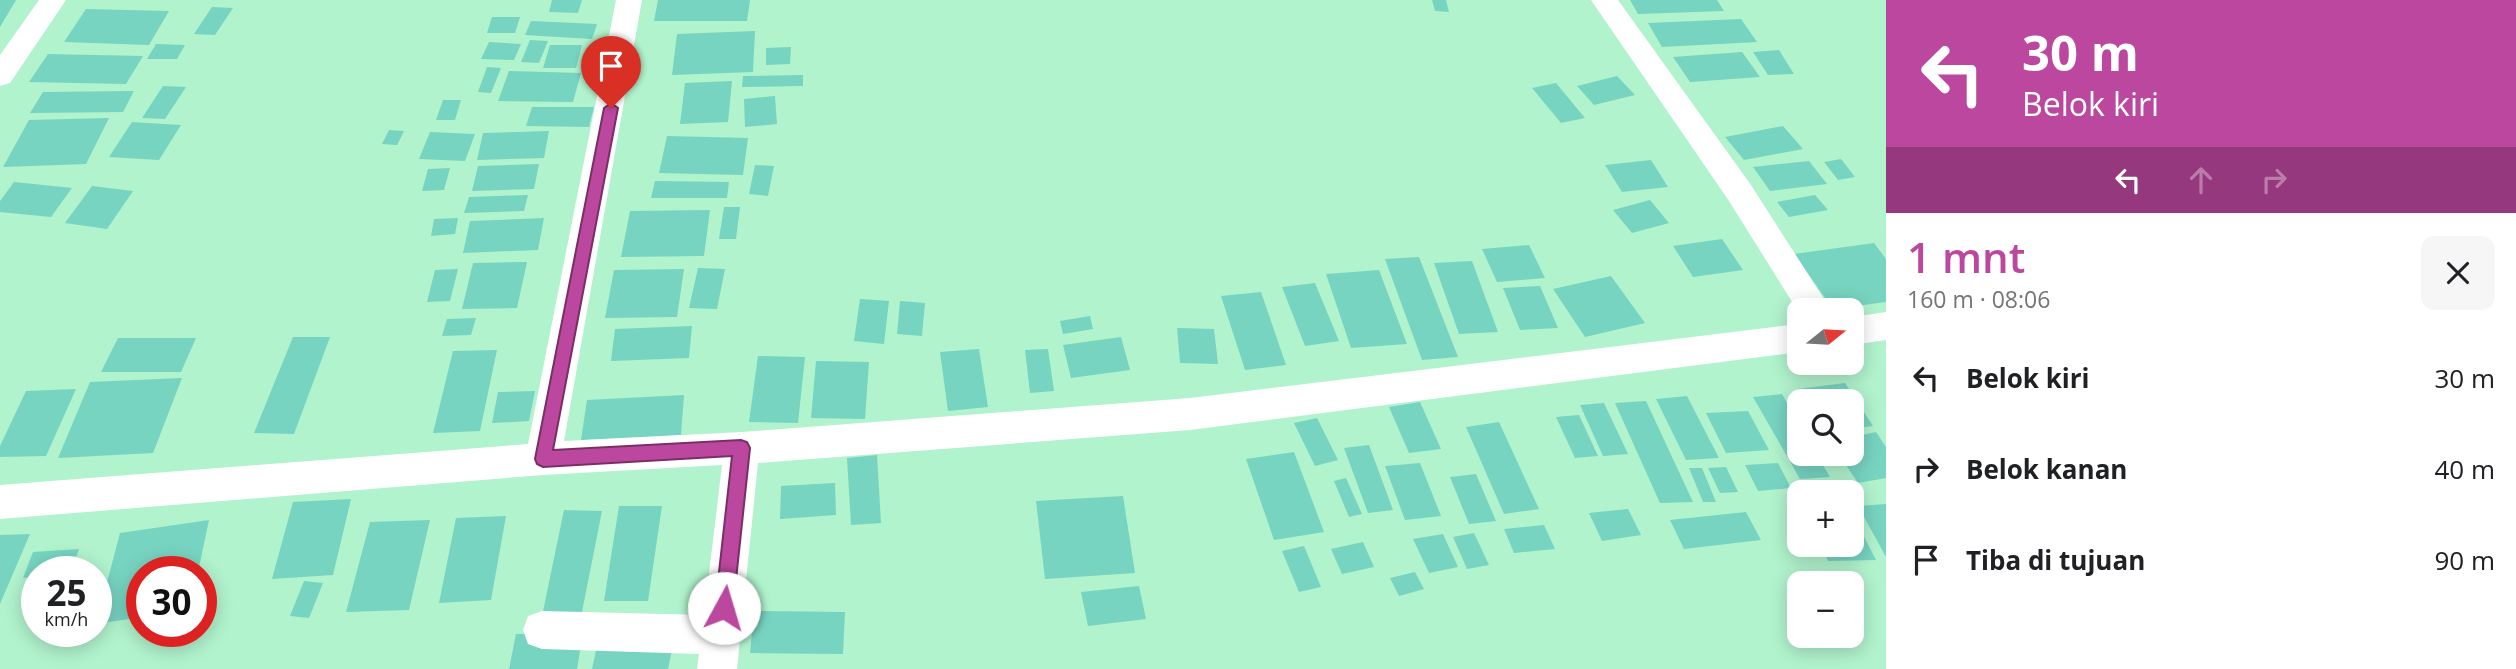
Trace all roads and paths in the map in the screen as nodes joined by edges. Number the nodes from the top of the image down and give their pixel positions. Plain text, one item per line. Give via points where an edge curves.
1 (53, 0) edge
2 (629, 0) edge
3 (1604, 0) edge
4 (0, 76) edge
5 (1807, 298) edge
6 (1886, 326) edge
7 (1864, 329) edge
8 (1787, 339) edge
9 (741, 448) junction
10 (543, 459) junction
11 (0, 502) edge
12 (542, 630) dead end
13 (719, 652) edge

1 - 4 street
2 - 10 street
3 - 5 street via 1740,193
6 - 7 street
8 - 9 street via 1190,414
9 - 10 street
9 - 13 street
10 - 11 street
12 - 13 street

